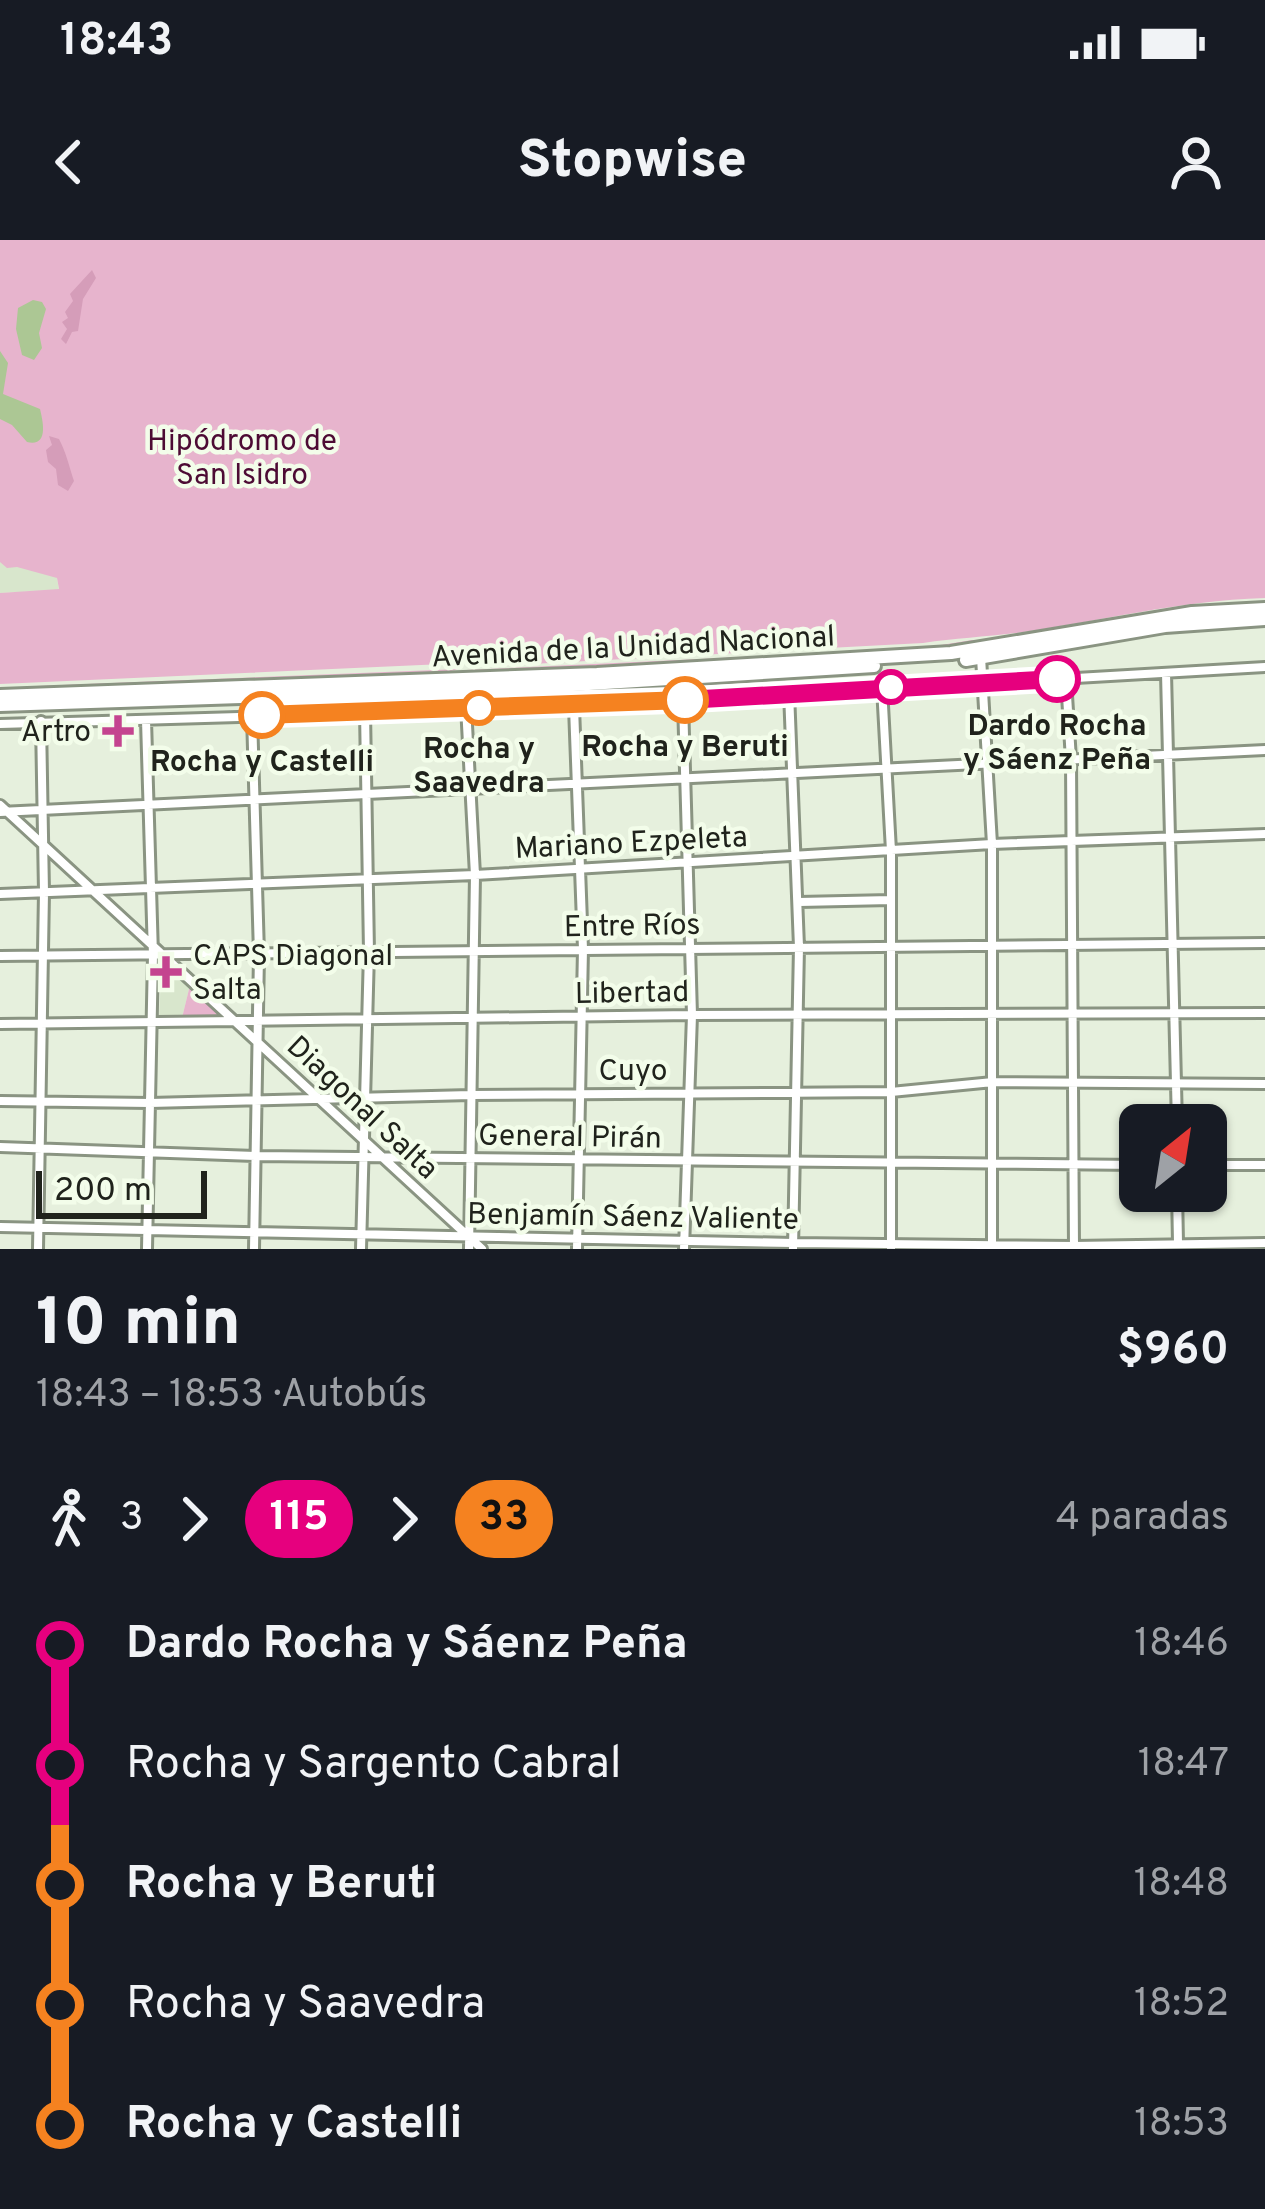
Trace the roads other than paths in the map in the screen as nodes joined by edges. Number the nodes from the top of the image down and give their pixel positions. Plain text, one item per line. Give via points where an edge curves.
1 (1265, 609) edge
2 (1265, 619) edge
3 (981, 654) junction
4 (1265, 668) edge
5 (1166, 673) junction
6 (1066, 679) junction
7 (981, 682) junction
8 (465, 684) junction
9 (882, 687) junction
10 (789, 692) junction
11 (0, 700) edge
12 (683, 700) junction
13 (574, 707) junction
14 (467, 708) junction
15 (365, 711) junction
16 (252, 715) junction
17 (146, 720) junction
18 (41, 721) junction
19 (0, 724) edge
20 (1265, 751) edge
21 (1168, 755) junction
22 (1071, 760) junction
23 (986, 764) junction
24 (886, 769) junction
25 (795, 773) junction
26 (685, 779) junction
27 (577, 784) junction
28 (472, 788) junction
29 (364, 794) junction
30 (256, 799) junction
31 (148, 805) junction
32 (2, 810) edge
33 (41, 810) junction
34 (1265, 834) edge
35 (1171, 838) junction
36 (1071, 843) junction
37 (42, 844) junction
38 (992, 844) junction
39 (891, 851) junction
40 (798, 856) junction
41 (689, 863) junction
42 (582, 868) junction
43 (475, 875) junction
44 (368, 877) junction
45 (259, 883) junction
46 (151, 888) junction
47 (44, 892) junction
48 (94, 892) junction
49 (0, 894) edge
50 (891, 900) junction
51 (799, 902) junction
52 (1173, 943) junction
53 (992, 944) junction
54 (1265, 944) edge
55 (890, 946) junction
56 (1072, 946) junction
57 (691, 947) junction
58 (800, 947) junction
59 (583, 950) junction
60 (474, 951) junction
61 (156, 952) junction
62 (369, 952) junction
63 (259, 954) junction
64 (0, 956) edge
65 (43, 957) junction
66 (992, 1013) junction
67 (1175, 1013) junction
68 (1265, 1013) edge
69 (692, 1015) junction
70 (798, 1015) junction
71 (891, 1015) junction
72 (1072, 1016) junction
73 (472, 1018) junction
74 (581, 1018) junction
75 (235, 1022) junction
76 (366, 1022) junction
77 (43, 1023) junction
78 (151, 1023) junction
79 (258, 1023) junction
80 (0, 1024) edge
81 (257, 1043) junction
82 (993, 1082) junction
83 (1073, 1083) junction
84 (1177, 1083) junction
85 (1265, 1084) edge
86 (890, 1092) junction
87 (797, 1093) junction
88 (472, 1094) junction
89 (579, 1094) junction
90 (689, 1094) junction
91 (364, 1097) junction
92 (318, 1099) junction
93 (0, 1100) edge
94 (41, 1101) junction
95 (256, 1101) junction
96 (150, 1103) junction
97 (1177, 1104) edge
98 (363, 1139) junction
99 (0, 1147) edge
100 (40, 1148) junction
101 (149, 1154) junction
102 (255, 1156) junction
103 (362, 1157) junction
104 (381, 1157) junction
105 (470, 1158) junction
106 (578, 1160) junction
107 (685, 1162) junction
108 (795, 1164) junction
109 (890, 1164) junction
110 (993, 1165) junction
111 (1227, 1165) edge
112 (1265, 1165) edge
113 (1073, 1166) junction
114 (1119, 1166) edge
115 (1177, 1212) edge
116 (0, 1227) edge
117 (39, 1228) junction
118 (147, 1231) junction
119 (254, 1233) junction
120 (361, 1234) junction
121 (470, 1237) junction
122 (1265, 1243) edge
123 (577, 1244) edge
124 (684, 1244) edge
125 (793, 1246) edge
126 (891, 1246) edge
127 (1178, 1246) edge
128 (991, 1247) edge
129 (1074, 1247) edge
130 (38, 1249) edge
131 (147, 1249) edge
132 (254, 1249) edge
133 (361, 1249) edge
134 (469, 1249) edge
135 (482, 1249) edge

1 - 3 main road, Avenida de la Unidad Nacional via 1192,613
2 - 3 main road, Avenida de la Unidad Nacional
3 - 7 street
3 - 8 main road, Avenida de la Unidad Nacional
4 - 5 street
5 - 6 street
5 - 21 street
6 - 7 street
6 - 22 street
7 - 9 street
7 - 23 street
8 - 11 main road, Avenida de la Unidad Nacional
8 - 14 street
9 - 10 street
9 - 24 street
10 - 12 street
10 - 25 street
12 - 13 street
12 - 26 street
13 - 14 street
13 - 27 street
14 - 15 street
14 - 28 street
15 - 16 street
15 - 29 street
16 - 17 street
16 - 30 street
17 - 18 street
17 - 31 street
18 - 19 street
18 - 33 street
20 - 21 street
21 - 22 street
21 - 35 street
22 - 23 street
22 - 36 street
23 - 24 street
23 - 38 street
24 - 25 street
24 - 39 street
25 - 26 street
25 - 40 street
26 - 27 street
26 - 41 street
27 - 28 street
27 - 42 street
28 - 29 street
28 - 43 street
29 - 30 street
29 - 44 street
30 - 31 street
30 - 45 street
31 - 33 street
31 - 46 street
32 - 33 street
32 - 37 street, Diagonal Salta
33 - 37 street
34 - 35 street, Mariano Ezpeleta
35 - 36 street, Mariano Ezpeleta
35 - 52 street
36 - 38 street, Mariano Ezpeleta
36 - 56 street
37 - 47 street
37 - 48 street, Diagonal Salta
38 - 39 street, Mariano Ezpeleta
38 - 53 street
39 - 40 street, Mariano Ezpeleta
39 - 50 street
40 - 41 street, Mariano Ezpeleta
40 - 51 street
41 - 42 street, Mariano Ezpeleta
41 - 57 street
42 - 43 street, Mariano Ezpeleta
42 - 59 street
43 - 44 street, Mariano Ezpeleta
43 - 60 street
44 - 45 street, Mariano Ezpeleta
44 - 62 street
45 - 46 street, Mariano Ezpeleta
45 - 63 street
46 - 48 street, Mariano Ezpeleta
46 - 61 street
47 - 48 street, Mariano Ezpeleta
47 - 49 street, Mariano Ezpeleta
47 - 65 street
48 - 61 street, Diagonal Salta
50 - 51 street
50 - 55 street
51 - 58 street
52 - 54 street, Entre Ríos
52 - 56 street, Entre Ríos
52 - 67 street
53 - 55 street, Entre Ríos
53 - 56 street, Entre Ríos
53 - 66 street
55 - 58 street, Entre Ríos
55 - 71 street
56 - 72 street
57 - 58 street, Entre Ríos
57 - 59 street, Entre Ríos
57 - 69 street
58 - 70 street
59 - 60 street, Entre Ríos
59 - 74 street
60 - 62 street, Entre Ríos
60 - 73 street
61 - 63 street, Entre Ríos
61 - 65 street, Entre Ríos
61 - 75 street, Diagonal Salta
61 - 78 street
62 - 63 street, Entre Ríos
62 - 76 street
63 - 79 street
64 - 65 street, Entre Ríos
65 - 77 street
66 - 71 street, Libertad
66 - 72 street, Libertad
66 - 82 street
67 - 68 street, Libertad
67 - 72 street, Libertad
67 - 84 street
69 - 70 street, Libertad
69 - 74 street, Libertad
69 - 90 street
70 - 71 street, Libertad
70 - 87 street
71 - 86 street
72 - 83 street
73 - 74 street, Libertad
73 - 76 street, Libertad
73 - 88 street
74 - 89 street
75 - 78 street, Libertad
75 - 79 street, Libertad
75 - 81 street, Diagonal Salta
76 - 79 street, Libertad
76 - 91 street
77 - 78 street, Libertad
77 - 80 street, Libertad
77 - 94 street
78 - 96 street
79 - 81 street
81 - 92 street, Diagonal Salta
81 - 95 street
82 - 83 street, Cuyo
82 - 86 street, Cuyo
82 - 110 street
83 - 84 street, Cuyo
83 - 113 street
84 - 85 street, Cuyo
84 - 97 street
86 - 87 street, Cuyo
86 - 109 street
87 - 90 street, Cuyo
87 - 108 street
88 - 89 street, Cuyo
88 - 91 street, Cuyo
88 - 105 street
89 - 90 street, Cuyo
89 - 106 street
90 - 107 street
91 - 92 street, Cuyo
91 - 98 street
92 - 95 street, Cuyo
92 - 98 street, Diagonal Salta
93 - 94 street, Cuyo
94 - 96 street, Cuyo
94 - 100 street
95 - 96 street, Cuyo
95 - 102 street
96 - 101 street
98 - 103 street
98 - 104 street, Diagonal Salta
99 - 100 street, General Pirán
100 - 101 street, General Pirán
100 - 117 street
101 - 102 street, General Pirán
101 - 118 street
102 - 103 street, General Pirán
102 - 119 street
103 - 104 street, General Pirán
103 - 120 street
104 - 105 street, General Pirán
104 - 121 street, Diagonal Salta
105 - 106 street, General Pirán
105 - 121 street
106 - 107 street, General Pirán
106 - 123 street
107 - 108 street, General Pirán
107 - 124 street
108 - 109 street, General Pirán
108 - 125 street
109 - 110 street, General Pirán
109 - 126 street
110 - 113 street, General Pirán
110 - 128 street
111 - 112 street
113 - 114 street, General Pirán
113 - 129 street
115 - 127 street
116 - 117 street, Benjamín Sáenz Valiente
117 - 118 street, Benjamín Sáenz Valiente
117 - 130 street
118 - 119 street, Benjamín Sáenz Valiente
118 - 131 street
119 - 120 street, Benjamín Sáenz Valiente
119 - 132 street
120 - 121 street, Benjamín Sáenz Valiente
120 - 133 street
121 - 123 street, Benjamín Sáenz Valiente
121 - 134 street
121 - 135 street, Diagonal Salta
122 - 127 street, Benjamín Sáenz Valiente
123 - 124 street, Benjamín Sáenz Valiente
124 - 125 street, Benjamín Sáenz Valiente
125 - 126 street, Benjamín Sáenz Valiente
126 - 128 street, Benjamín Sáenz Valiente
127 - 129 street, Benjamín Sáenz Valiente
128 - 129 street, Benjamín Sáenz Valiente

